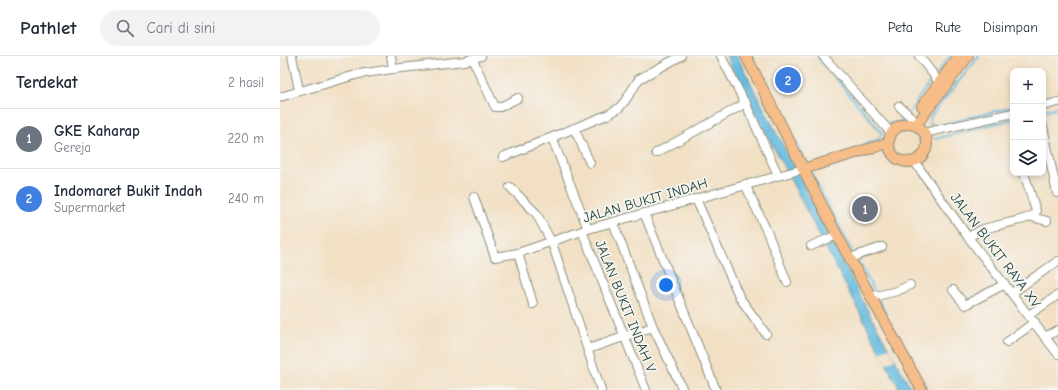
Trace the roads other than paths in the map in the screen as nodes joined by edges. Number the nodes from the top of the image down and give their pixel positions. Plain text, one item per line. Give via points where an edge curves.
1 (292, 56) edge
2 (391, 56) edge
3 (681, 56) edge
4 (721, 56) edge
5 (746, 56) edge
6 (823, 56) edge
7 (919, 56) edge
8 (961, 56) edge
9 (477, 58) edge
10 (393, 70) junction
11 (940, 82) junction
12 (299, 90) junction
13 (280, 97) edge
14 (518, 98) dead end
15 (1058, 102) edge
16 (746, 103) junction
17 (1046, 105) edge
18 (899, 106) dead end
19 (1010, 114) edge
20 (912, 123) junction
21 (574, 128) junction
22 (924, 133) junction
23 (552, 138) junction
24 (890, 138) junction
25 (1046, 140) edge
26 (656, 153) dead end
27 (503, 157) dead end
28 (914, 161) junction
29 (590, 162) dead end
30 (800, 170) junction
31 (782, 174) junction
32 (1025, 176) edge
33 (744, 184) junction
34 (510, 187) dead end
35 (1057, 193) dead end
36 (474, 197) dead end
37 (696, 199) junction
38 (644, 213) junction
39 (1032, 217) junction
40 (1047, 221) dead end
41 (613, 222) junction
42 (585, 230) junction
43 (834, 237) junction
44 (968, 237) junction
45 (552, 243) junction
46 (811, 246) dead end
47 (882, 247) dead end
48 (518, 253) junction
49 (850, 258) junction
50 (1058, 262) edge
51 (788, 282) dead end
52 (1005, 284) junction
53 (910, 285) dead end
54 (953, 290) dead end
55 (1012, 293) junction
56 (1058, 295) edge
57 (872, 297) junction
58 (534, 304) dead end
59 (1029, 315) junction
60 (1035, 322) junction
61 (654, 327) junction
62 (1058, 330) edge
63 (766, 334) dead end
64 (624, 337) junction
65 (1045, 337) junction
66 (1007, 342) dead end
67 (588, 349) junction
68 (1057, 350) edge
69 (601, 390) edge
70 (646, 390) edge
71 (683, 390) edge
72 (716, 390) edge
73 (922, 390) edge

1 - 12 street
2 - 10 street
3 - 21 street via 639,79 619,108
4 - 16 street
5 - 30 main road
6 - 24 street
7 - 11 street
8 - 11 main road
8 - 20 main road
9 - 10 street
9 - 14 street via 495,107
10 - 12 street via 359,74
11 - 20 main road
12 - 13 street
15 - 17 street
16 - 26 street
16 - 31 street
18 - 20 street
19 - 22 street
20 - 22 main road
20 - 24 main road via 896,127
21 - 23 street
21 - 29 street
22 - 28 main road via 927,139 926,149 923,155
23 - 27 street
23 - 42 street, JALAN BUKIT INDAH V
24 - 28 main road via 890,151 895,157 906,162
24 - 30 main road
25 - 35 street
28 - 44 street, JALAN BUKIT RAYA XV
30 - 31 street, JALAN BUKIT INDAH
30 - 43 main road
31 - 33 street, JALAN BUKIT INDAH
32 - 39 street via 1036,211
33 - 37 street, JALAN BUKIT INDAH
33 - 51 street
34 - 45 street via 536,213
36 - 48 street, JALAN BUKIT INDAH via 495,257
37 - 38 street, JALAN BUKIT INDAH
37 - 63 street via 740,298
38 - 41 street, JALAN BUKIT INDAH
38 - 72 street
39 - 40 street
39 - 44 street via 993,226
41 - 42 street, JALAN BUKIT INDAH
41 - 61 street
42 - 45 street, JALAN BUKIT INDAH
42 - 64 street, JALAN BUKIT INDAH V
43 - 46 street
43 - 49 main road
44 - 52 street, JALAN BUKIT RAYA XV
45 - 48 street, JALAN BUKIT INDAH
45 - 67 street
47 - 49 street
48 - 58 street
49 - 57 main road
50 - 55 street
52 - 54 street via 965,305
52 - 55 street, JALAN BUKIT RAYA XV
53 - 57 street
55 - 59 street, JALAN BUKIT RAYA XV
56 - 59 street
57 - 73 main road
59 - 60 street, JALAN BUKIT RAYA XV
60 - 65 street, JALAN BUKIT RAYA XV
60 - 66 street
61 - 64 street
61 - 71 street
62 - 65 street
64 - 67 street
64 - 70 street, JALAN BUKIT INDAH V
65 - 68 street, JALAN BUKIT RAYA XV
67 - 69 street

